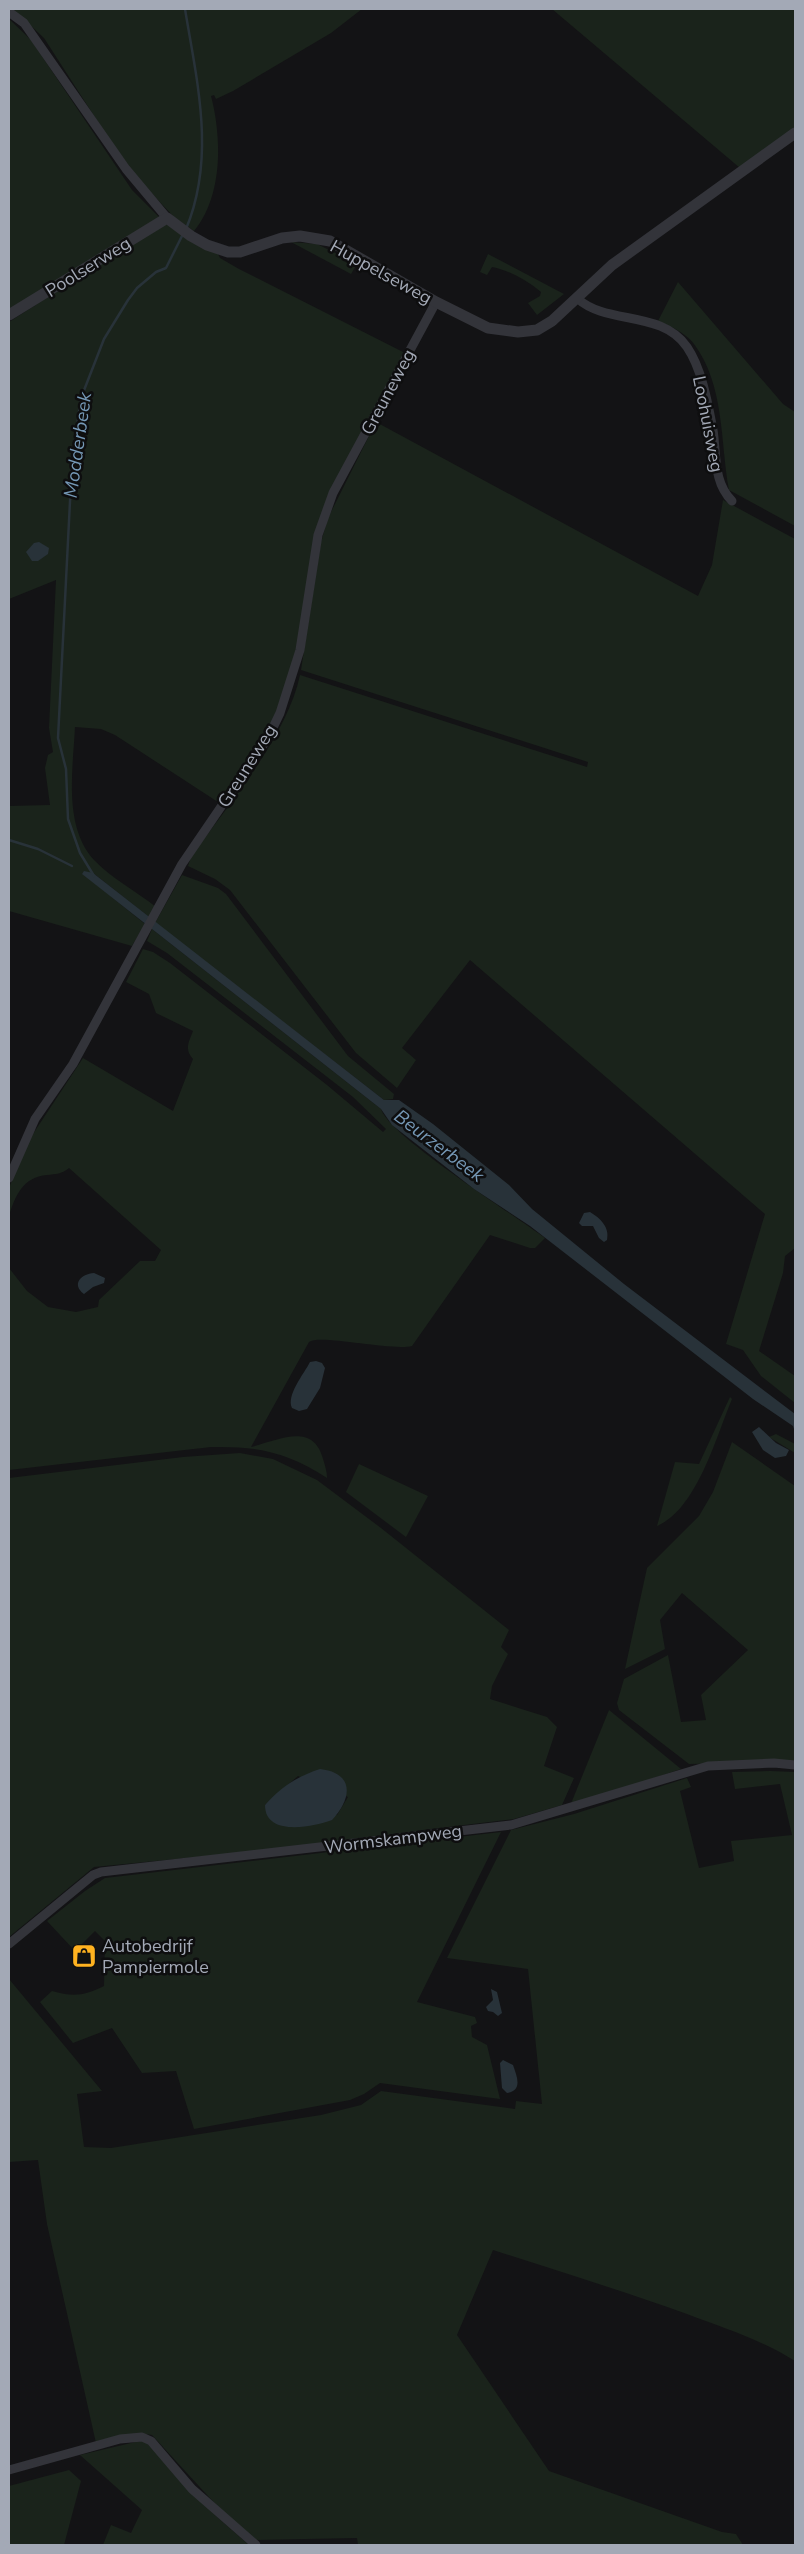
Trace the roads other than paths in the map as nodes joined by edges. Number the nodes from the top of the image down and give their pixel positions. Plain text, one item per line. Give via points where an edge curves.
1 (9, 12) edge
2 (795, 134) edge
3 (167, 218) junction
4 (578, 299) junction
5 (436, 302) junction
6 (9, 316) edge
7 (732, 501) dead end
8 (9, 1178) edge
9 (795, 1765) edge
10 (9, 1944) edge
11 (9, 2470) edge
12 (256, 2545) edge

1 - 3 street, Huppelseweg via 24,22 126,169
2 - 4 street, Huppelseweg via 612,266
3 - 5 street, Huppelseweg via 207,245 228,252 240,252 282,238 300,236 330,242
3 - 6 street, Poolserweg
4 - 5 street, Huppelseweg via 537,330 518,332 488,328
4 - 7 street, Loohuisweg via 587,307 654,323 686,346 694,360 705,396 713,430 718,480 722,492
5 - 8 street, Greuneweg via 333,493 324,516 310,576 300,650 280,713 268,738 182,864 74,1064 35,1120
9 - 10 street, Wormskampweg via 708,1766 511,1825 101,1872 92,1875
11 - 12 street via 120,2439 142,2437 151,2441 192,2489

